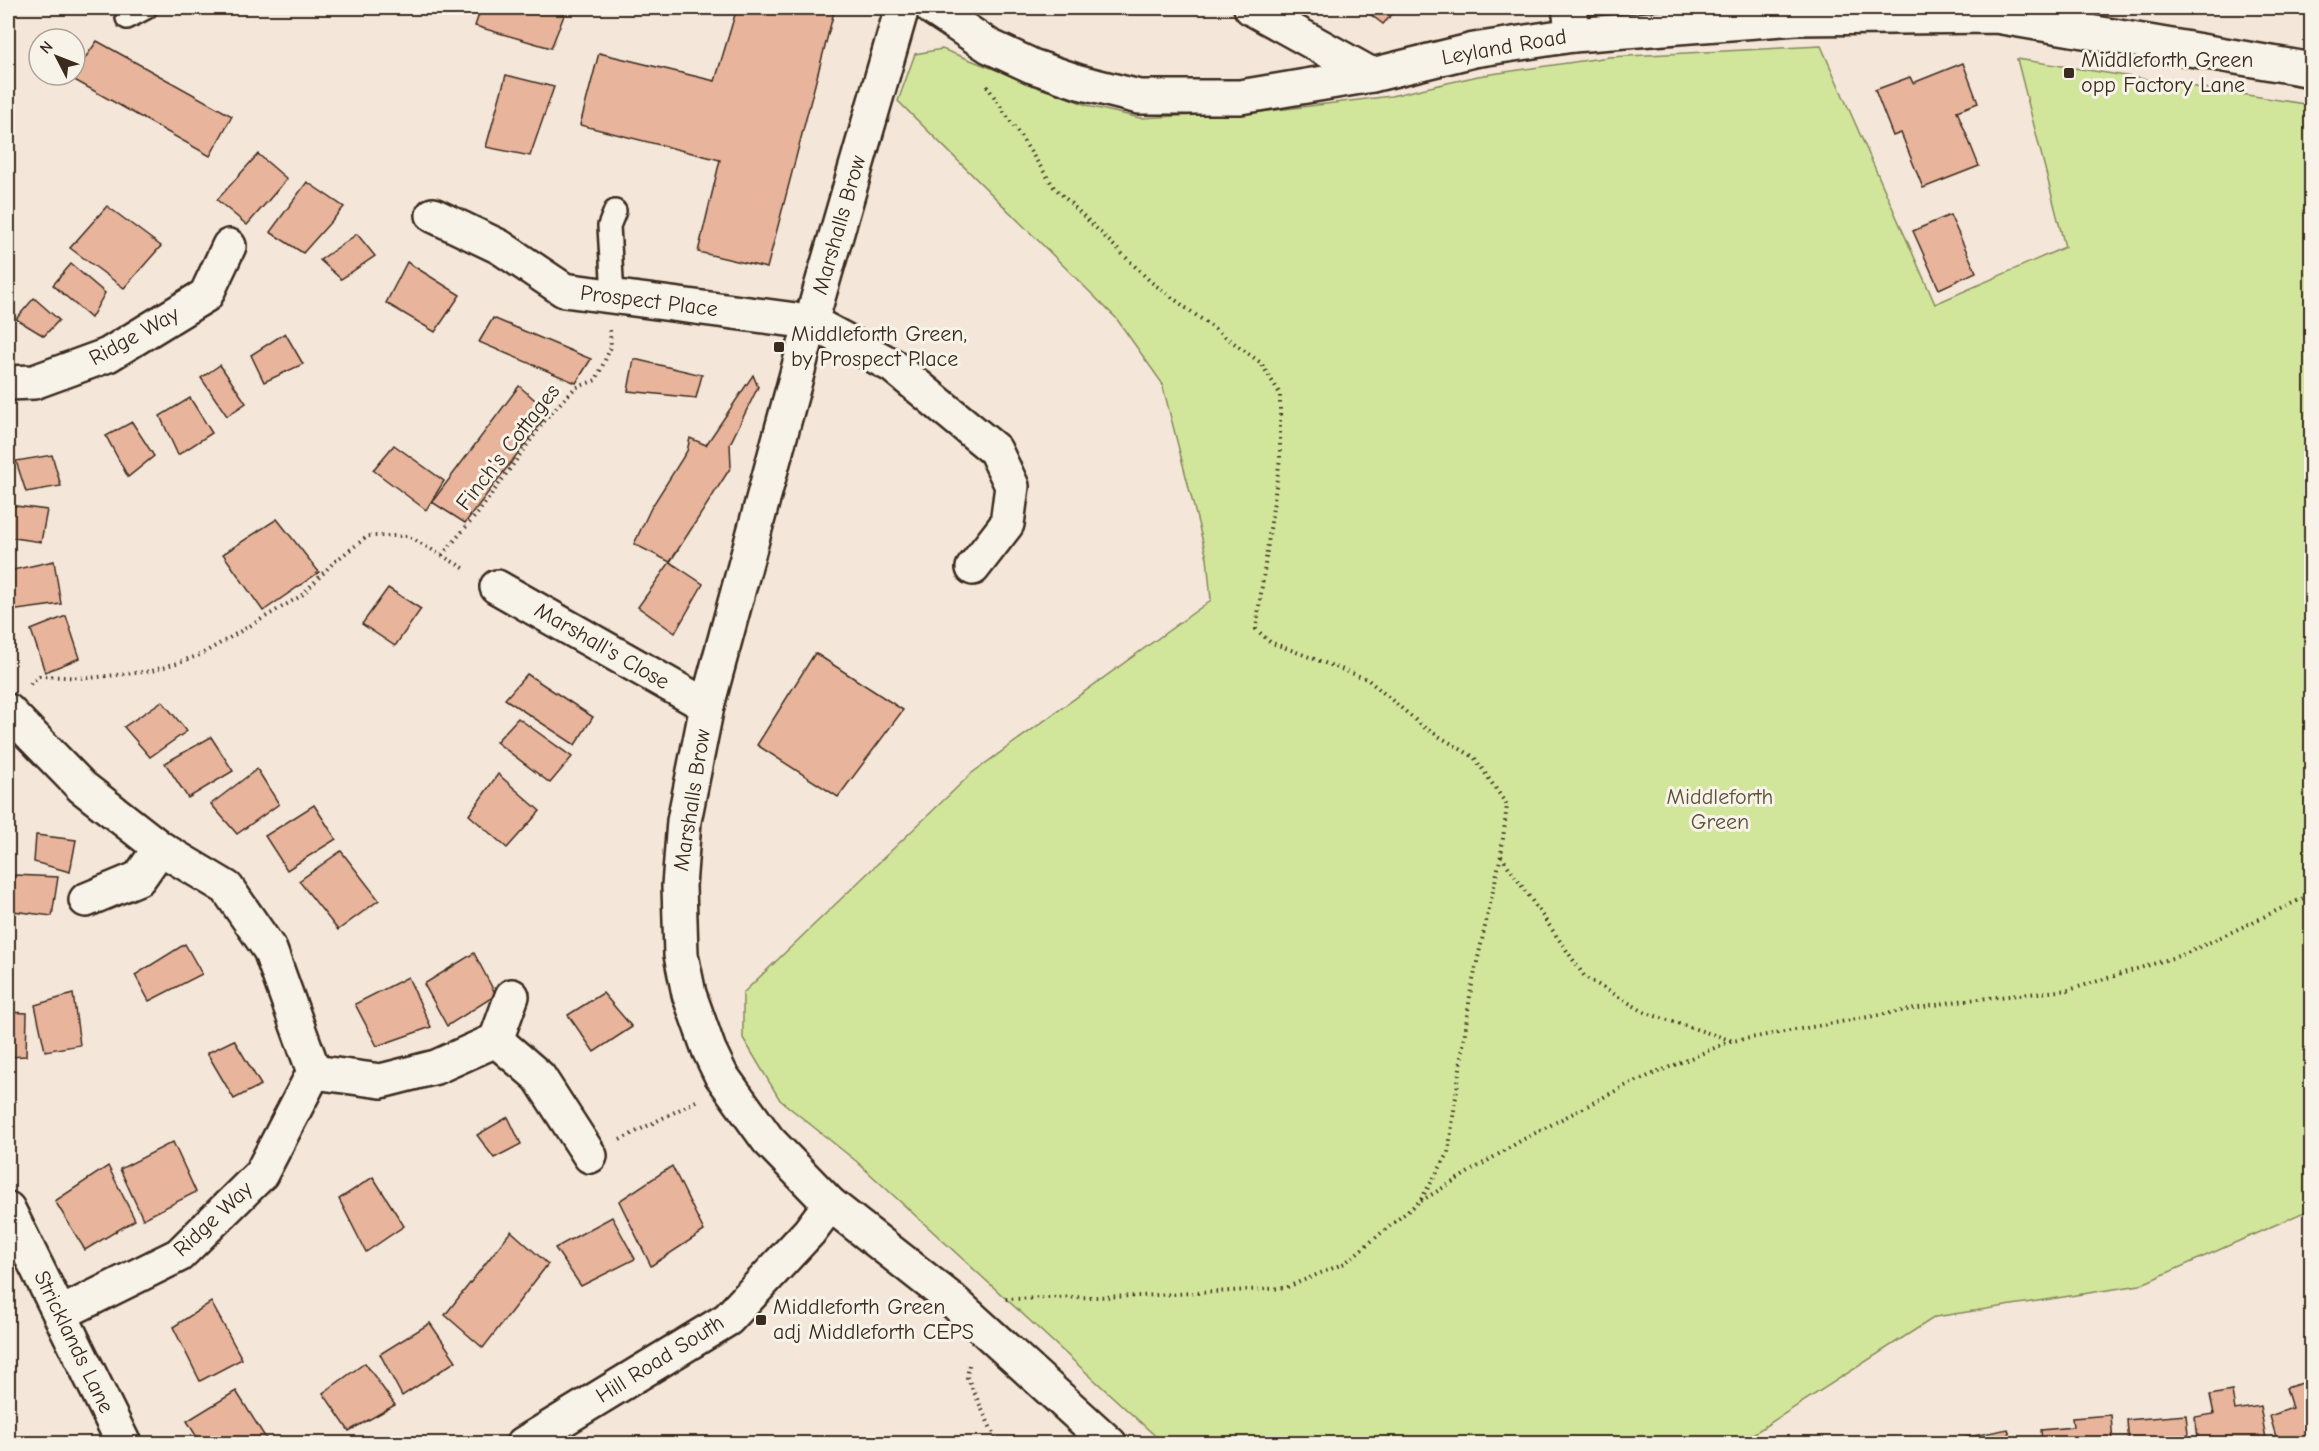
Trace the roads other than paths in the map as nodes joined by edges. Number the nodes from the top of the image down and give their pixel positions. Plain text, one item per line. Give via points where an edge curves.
1 (146, 8) edge
2 (902, 8) edge
3 (932, 8) edge
4 (1251, 8) edge
5 (1997, 12) edge
6 (127, 18) dead end
7 (1571, 21) edge
8 (2312, 70) edge
9 (1372, 75) junction
10 (615, 211) dead end
11 (433, 215) dead end
12 (229, 246) dead end
13 (613, 296) junction
14 (811, 322) junction
15 (8, 383) edge
16 (973, 568) dead end
17 (497, 587) road end
18 (15, 701) edge
19 (707, 706) junction
20 (160, 848) junction
21 (86, 900) dead end
22 (512, 996) dead end
23 (496, 1040) junction
24 (314, 1072) junction
25 (590, 1156) road end
26 (830, 1204) junction
27 (12, 1227) edge
28 (60, 1314) junction
29 (124, 1443) edge
30 (523, 1443) edge
31 (1110, 1443) edge

1 - 6 lane
2 - 14 street, Marshalls Brow
3 - 9 street, Leyland Road via 989,46 1032,66 1139,97 1240,98
4 - 9 street
5 - 7 street, Leyland Road
5 - 8 street, Leyland Road
7 - 9 street, Leyland Road
10 - 13 lane via 609,226
11 - 13 street, Prospect Place via 500,247 564,290
12 - 15 street, Ridge Way via 206,295 108,355 34,382
13 - 14 street, Prospect Place
14 - 16 street via 893,366 995,450 1012,486 1006,524
14 - 19 street, Marshalls Brow
17 - 19 street, Marshall's Close
18 - 20 street via 82,787
19 - 26 street, Marshalls Brow via 684,820 679,886 681,956 689,994 713,1059 728,1084 768,1140
20 - 21 street via 139,878
20 - 24 street via 227,888 233,896 270,950
22 - 23 street
23 - 24 street via 436,1067 381,1081
23 - 25 street via 539,1077
24 - 28 street, Ridge Way via 261,1174 179,1255
26 - 30 street, Hill Road South via 728,1319
26 - 31 street, Marshalls Brow via 952,1300
27 - 28 street, Stricklands Lane
28 - 29 street, Stricklands Lane

